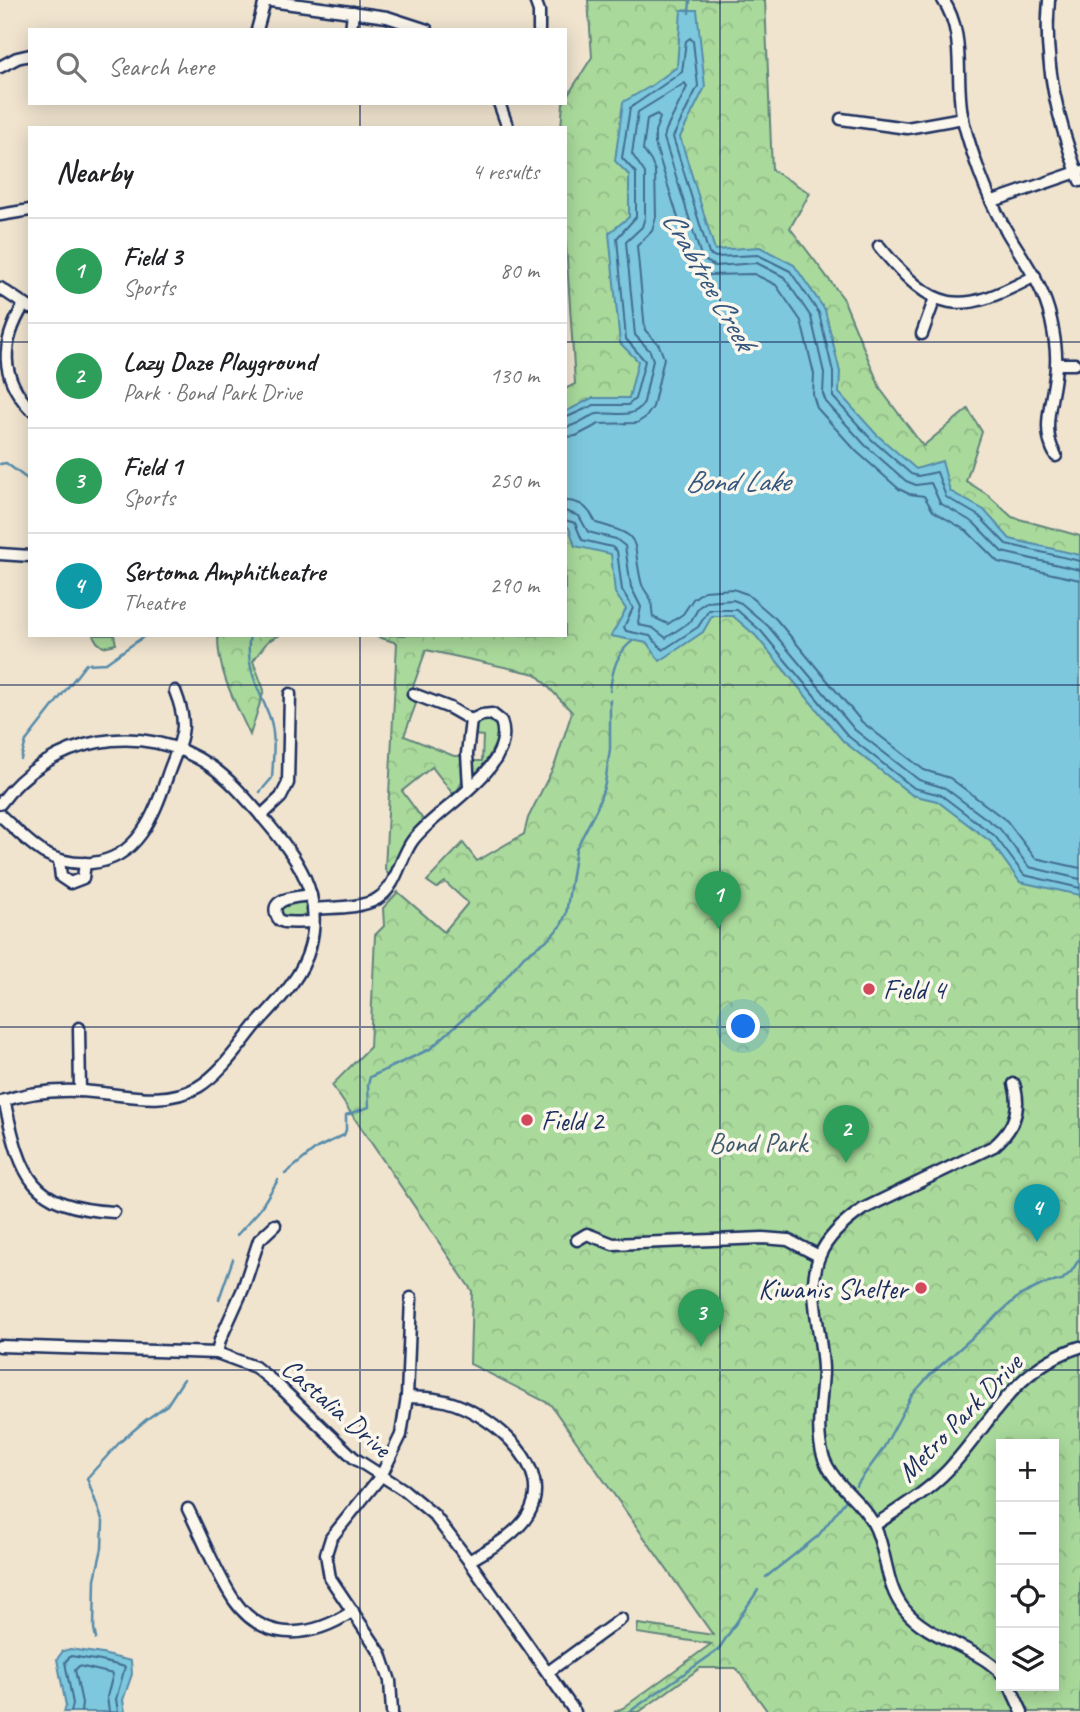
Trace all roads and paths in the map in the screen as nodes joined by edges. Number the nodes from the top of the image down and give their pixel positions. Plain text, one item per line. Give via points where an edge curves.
1 (535, 0) edge
2 (943, 0) edge
3 (1049, 0) edge
4 (264, 1) edge
5 (353, 12) junction
6 (257, 28) edge
7 (351, 28) edge
8 (423, 28) edge
9 (539, 28) edge
10 (28, 55) edge
11 (0, 67) edge
12 (500, 105) edge
13 (963, 118) junction
14 (841, 119) dead end
15 (507, 126) edge
16 (1079, 174) edge
17 (993, 201) junction
18 (28, 210) edge
19 (0, 215) edge
20 (879, 246) dead end
21 (1035, 276) junction
22 (0, 288) edge
23 (935, 298) junction
24 (27, 306) edge
25 (922, 334) dead end
26 (1056, 364) junction
27 (1075, 364) dead end
28 (28, 407) edge
29 (1056, 456) dead end
30 (0, 554) edge
31 (28, 556) edge
32 (174, 691) dead end
33 (290, 694) dead end
34 (413, 694) dead end
35 (471, 720) junction
36 (177, 749) junction
37 (469, 788) junction
38 (0, 804) edge
39 (0, 815) edge
40 (261, 816) junction
41 (59, 860) junction
42 (85, 863) junction
43 (311, 895) junction
44 (313, 909) junction
45 (313, 922) junction
46 (79, 1028) dead end
47 (1014, 1084) dead end
48 (80, 1091) junction
49 (2, 1101) edge
50 (114, 1212) dead end
51 (275, 1226) dead end
52 (577, 1240) dead end
53 (819, 1256) junction
54 (411, 1298) dead end
55 (0, 1346) edge
56 (1080, 1347) edge
57 (217, 1353) junction
58 (407, 1397) junction
59 (381, 1476) junction
60 (188, 1509) dead end
61 (875, 1525) junction
62 (470, 1561) junction
63 (353, 1611) junction
64 (621, 1619) dead end
65 (996, 1668) edge
66 (548, 1672) junction
67 (1012, 1691) edge
68 (392, 1712) edge
69 (575, 1712) edge
70 (1019, 1712) edge

1 - 9 street
2 - 13 street via 957,37
3 - 16 street via 1046,36 1051,83
4 - 5 street
4 - 6 street
5 - 7 street
5 - 8 street
10 - 11 street
12 - 15 street
13 - 14 street via 907,128
13 - 17 street
16 - 17 street
17 - 21 street
18 - 19 street
20 - 23 street via 908,281
21 - 23 street via 983,300
21 - 26 street via 1051,318
22 - 24 street
23 - 25 street
24 - 28 street via 5,338 2,368 12,391
26 - 27 street
26 - 29 street via 1047,434
30 - 31 street
32 - 36 street via 184,722
33 - 40 street via 288,783
34 - 35 street
35 - 37 street
35 - 37 street via 492,714 501,721 505,737 494,762
36 - 38 street via 132,739 81,745 42,763
36 - 40 street via 219,772
36 - 42 street via 143,833 122,853
37 - 44 street via 418,834 381,896 357,905
39 - 41 street via 35,847
40 - 43 street via 293,853
41 - 42 street
41 - 42 street via 61,877 71,883 83,878
43 - 44 street
43 - 45 street via 281,901 275,913 283,922
44 - 45 street
45 - 48 street via 309,949 296,978 205,1082 161,1098
46 - 48 street
47 - 53 street via 1015,1119 1002,1139 863,1209 838,1230
48 - 49 street via 34,1093
49 - 50 street via 23,1164 42,1192 62,1205
51 - 57 street via 259,1240
52 - 53 street via 587,1234 612,1244 763,1237 788,1240
53 - 61 street via 815,1292 823,1370 819,1434 823,1455 829,1469
54 - 58 street
55 - 57 street, Castalia Drive
56 - 61 street, Metro Park Drive via 1026,1376 948,1470
57 - 59 street, Castalia Drive via 268,1376 348,1453
58 - 59 street via 401,1435
58 - 62 street via 441,1400 479,1416 526,1458 534,1477 532,1506 523,1522
59 - 62 street, Castalia Drive via 434,1515
59 - 63 street via 327,1547 330,1578
60 - 63 street via 233,1599 255,1620 274,1630 301,1633 334,1624
61 - 65 street via 892,1585 906,1612
62 - 66 street, Castalia Drive
63 - 68 street via 386,1664
64 - 66 street
66 - 69 street, Castalia Drive
67 - 70 street

